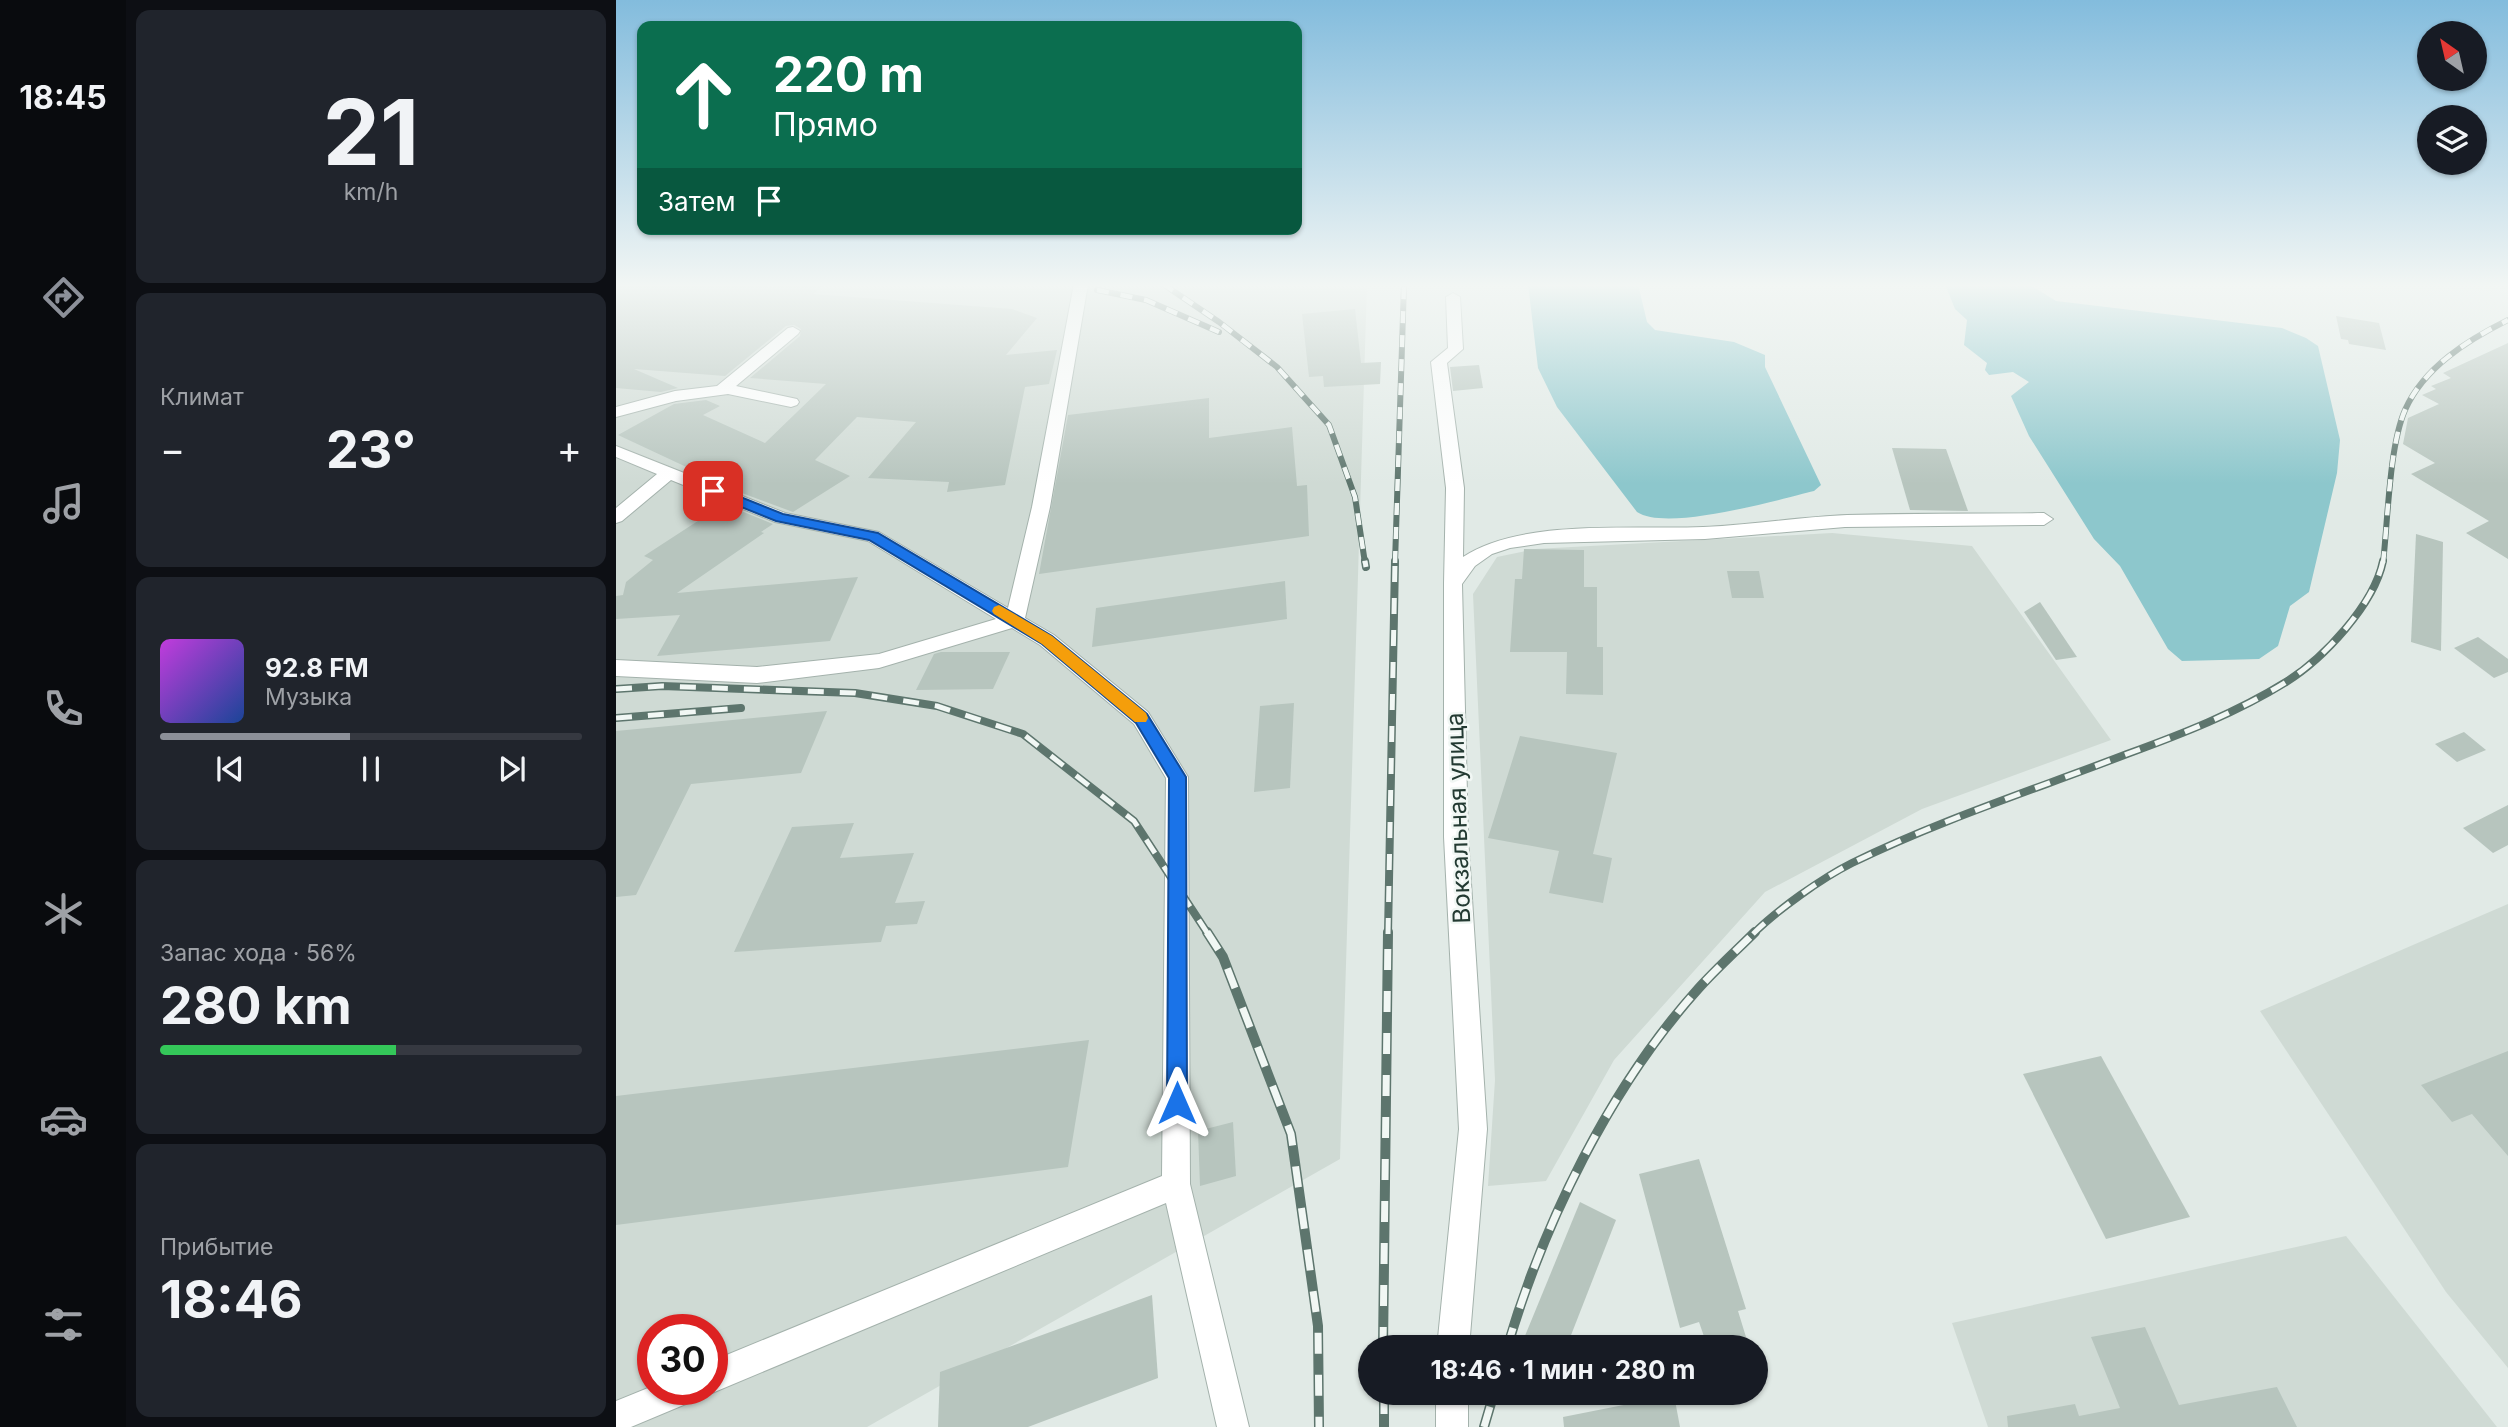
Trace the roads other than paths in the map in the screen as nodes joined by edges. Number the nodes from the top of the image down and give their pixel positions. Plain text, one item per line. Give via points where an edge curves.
1 (769, 351) edge
2 (1069, 351) edge
3 (1455, 351) edge
4 (721, 390) junction
5 (791, 402) dead end
6 (616, 412) edge
7 (616, 451) edge
8 (668, 473) junction
9 (616, 517) edge
10 (2044, 519) dead end
11 (1453, 583) junction
12 (1015, 620) junction
13 (616, 668) edge
14 (1177, 1184) junction
15 (1454, 1335) edge
16 (728, 1370) edge
17 (645, 1405) edge
18 (1452, 1405) edge
19 (616, 1417) edge
20 (1233, 1427) edge
21 (1452, 1427) edge

1 - 4 street
2 - 12 street
3 - 11 street, Вокзальная улица via 1439,362 1455,488
4 - 5 street
4 - 6 street via 675,396
7 - 8 street
8 - 9 street
8 - 12 street via 780,518 873,536
10 - 11 street via 1845,520 1705,533 1544,537 1486,550 1468,562
11 - 15 street, Вокзальная улица via 1456,837 1473,1129
12 - 13 street via 879,661 757,675
12 - 14 street via 1047,640 1141,718 1177,777
14 - 16 street
14 - 20 street
17 - 19 street
18 - 21 street

